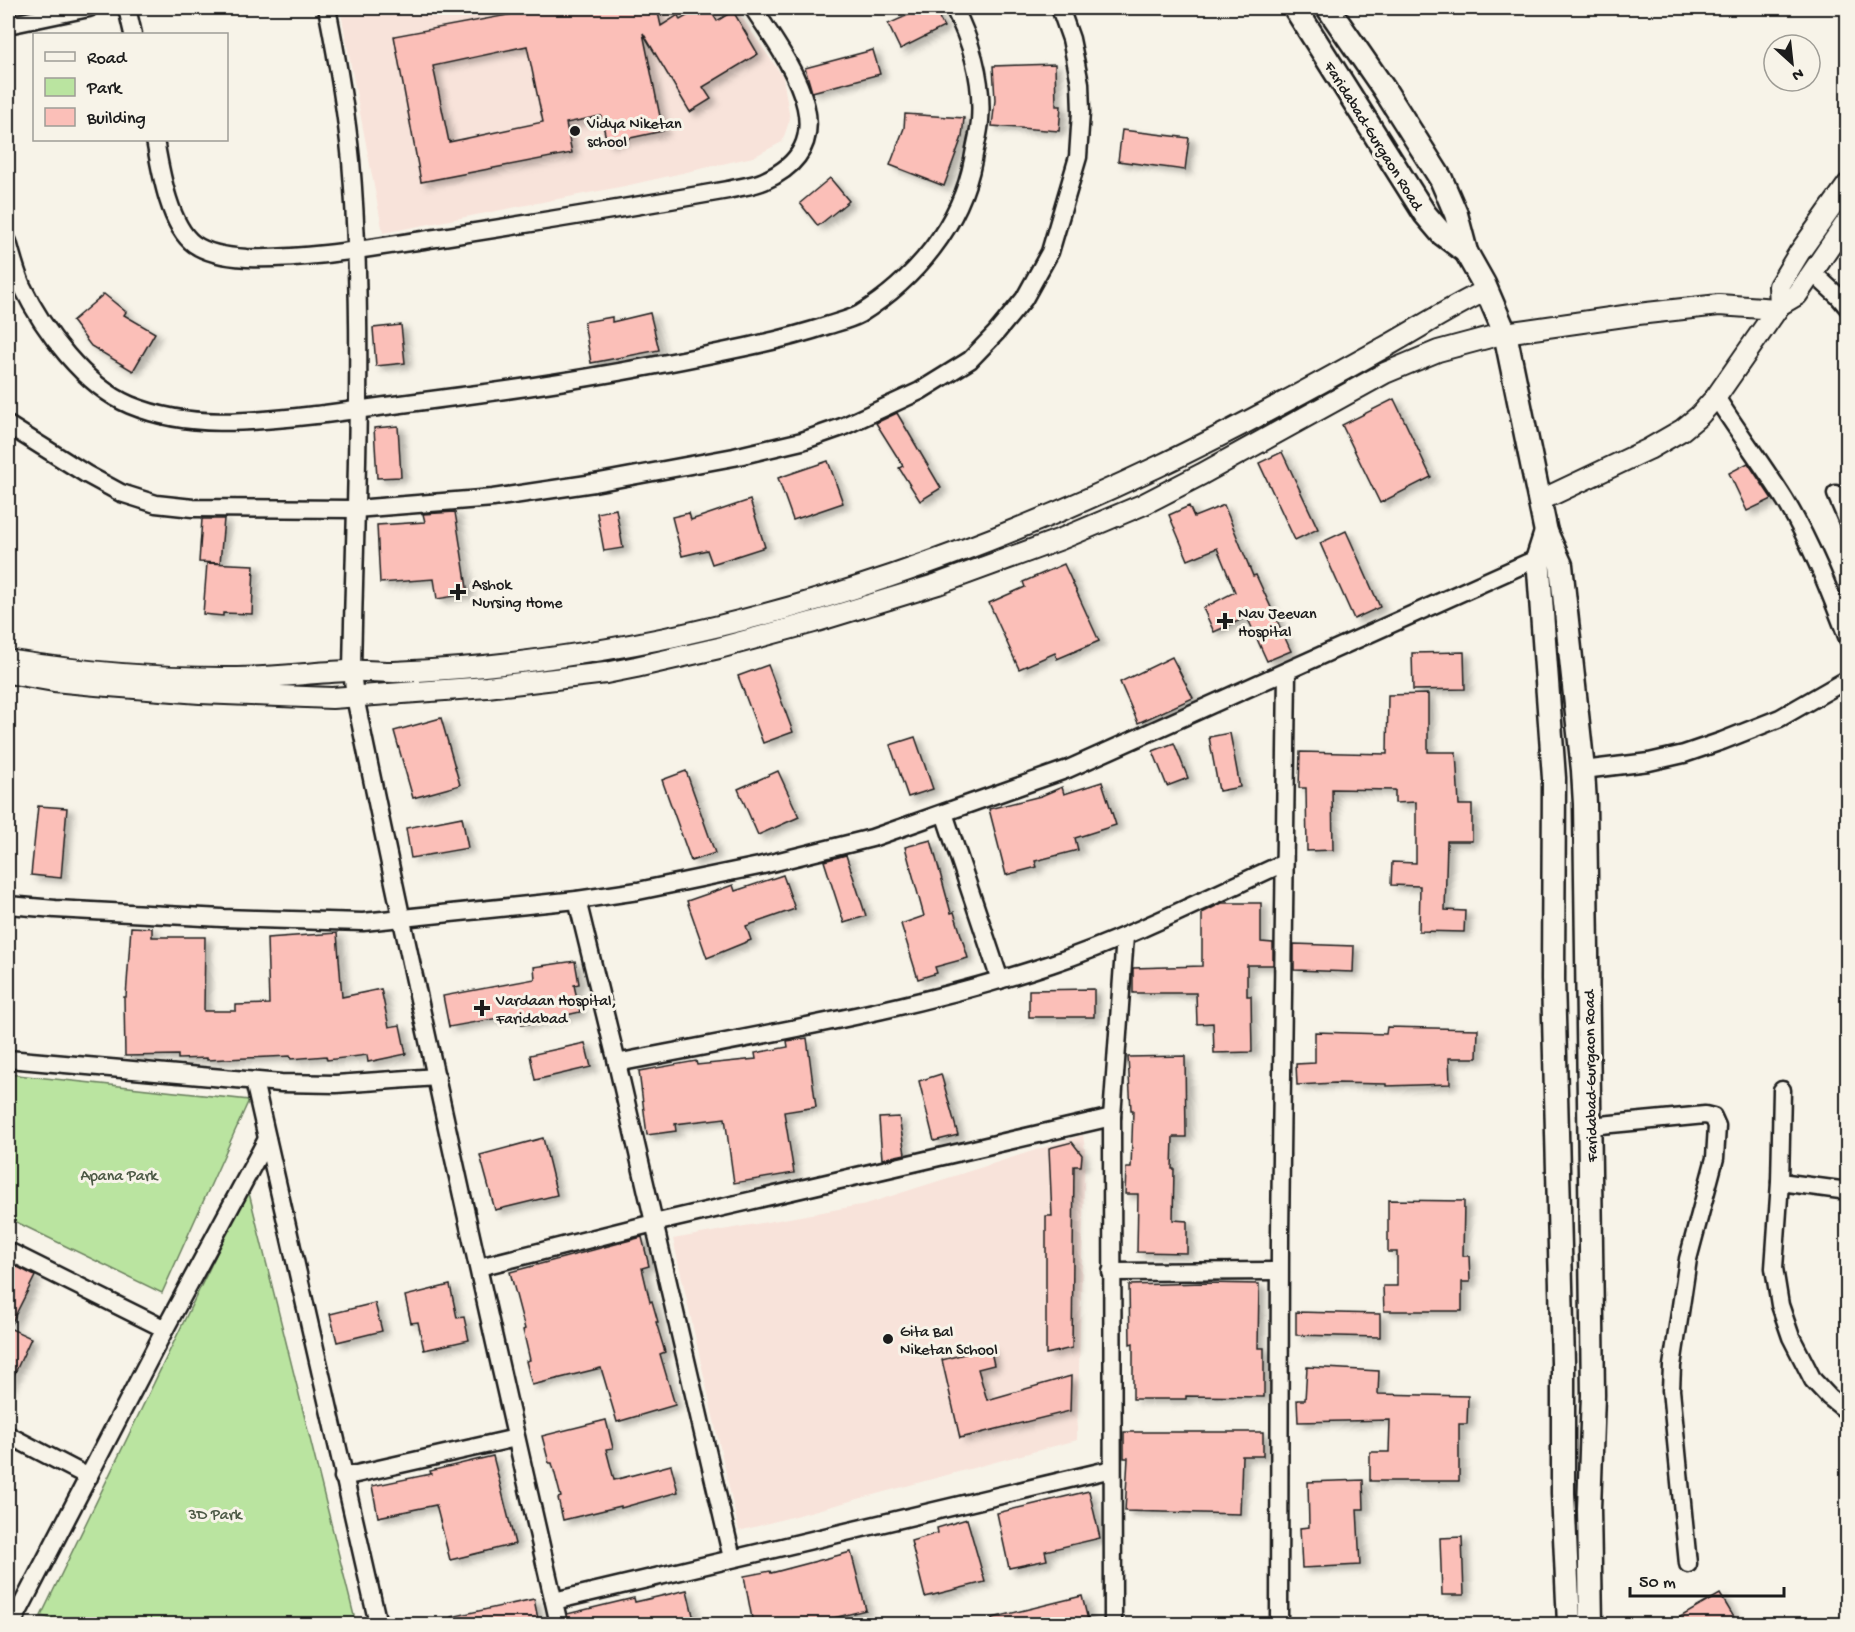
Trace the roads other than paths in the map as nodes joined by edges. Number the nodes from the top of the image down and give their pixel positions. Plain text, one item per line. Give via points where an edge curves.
1 (90, 8) edge
2 (127, 8) edge
3 (327, 8) edge
4 (753, 8) edge
5 (954, 8) edge
6 (1060, 8) edge
7 (1295, 8) edge
8 (1328, 8) edge
9 (8, 25) edge
10 (133, 33) edge
11 (155, 141) edge
12 (1848, 184) edge
13 (1848, 220) edge
14 (8, 242) edge
15 (355, 250) junction
16 (1466, 252) junction
17 (1813, 273) junction
18 (1487, 290) junction
19 (1778, 307) junction
20 (1848, 308) edge
21 (1505, 333) junction
22 (1716, 397) junction
23 (358, 410) junction
24 (8, 425) edge
25 (1836, 494) dead end
26 (1539, 501) junction
27 (355, 509) junction
28 (1848, 522) edge
29 (1547, 547) junction
30 (1848, 639) edge
31 (8, 660) edge
32 (352, 671) junction
33 (1287, 671) junction
34 (8, 673) edge
35 (1848, 679) edge
36 (355, 697) junction
37 (1583, 770) junction
38 (944, 813) junction
39 (1284, 863) junction
40 (577, 900) junction
41 (8, 905) edge
42 (400, 918) junction
43 (1125, 936) junction
44 (1000, 980) junction
45 (8, 1059) edge
46 (617, 1063) junction
47 (437, 1077) junction
48 (254, 1081) junction
49 (1782, 1090) dead end
50 (1112, 1117) junction
51 (1590, 1126) junction
52 (267, 1139) junction
53 (1780, 1182) junction
54 (1848, 1191) edge
55 (654, 1223) junction
56 (8, 1251) edge
57 (479, 1267) junction
58 (1279, 1271) junction
59 (1112, 1272) junction
60 (165, 1329) junction
61 (1848, 1412) edge
62 (8, 1435) edge
63 (516, 1438) junction
64 (1113, 1469) junction
65 (89, 1477) junction
66 (343, 1477) junction
67 (732, 1558) junction
68 (1688, 1564) dead end
69 (554, 1601) junction
70 (16, 1621) edge
71 (378, 1624) edge
72 (559, 1624) edge
73 (1113, 1624) edge
74 (1279, 1624) edge
75 (1569, 1624) edge
76 (1591, 1624) edge

1 - 9 street
2 - 10 street
3 - 15 street via 347,126
4 - 15 street via 786,59 808,114 808,136 785,169 763,182 728,190
5 - 23 street via 975,59 981,97 969,180 951,222 915,271 857,316 794,337 680,361 511,390
6 - 27 street via 1080,83 1082,112 1072,182 1050,252 1024,299 970,360 920,391 802,441 594,483 493,498
7 - 16 main road, Faridabad-Gurgaon Road via 1425,214 1442,234
8 - 16 main road, Faridabad-Gurgaon Road via 1441,179
11 - 15 street via 168,199 176,219 194,244 247,258
12 - 19 street via 1779,286
13 - 17 street
14 - 23 street via 21,284 59,344 92,380 130,405 180,420 212,423
15 - 23 street
16 - 18 main road, Faridabad-Gurgaon Road
17 - 19 street via 1797,295
17 - 20 street
18 - 21 main road, Faridabad-Gurgaon Road
18 - 32 street via 1155,468 996,536 817,600 656,640 556,657 431,670
19 - 21 street via 1696,307
19 - 22 street
21 - 26 main road, Faridabad-Gurgaon Road
21 - 36 street via 1421,356 1142,505 927,588 719,648 606,673
22 - 26 street via 1682,430
22 - 30 street via 1794,519
23 - 27 street
24 - 27 street via 121,493 156,504 193,508
25 - 28 street
26 - 29 main road, Faridabad-Gurgaon Road
27 - 32 street
29 - 33 street
29 - 37 main road, Faridabad-Gurgaon Road via 1561,565 1564,583
29 - 75 main road, Faridabad-Gurgaon Road via 1554,778 1553,979 1563,1493
31 - 32 street via 108,672 226,679
32 - 36 street
33 - 38 street via 1068,769
33 - 39 street
34 - 36 street via 54,681 200,693
35 - 37 street via 1780,718 1722,741 1649,762
36 - 42 street
37 - 51 main road, Faridabad-Gurgaon Road
38 - 40 street via 872,838 759,866
38 - 44 street
39 - 43 street
39 - 58 street
40 - 42 street
40 - 46 street
41 - 42 street via 222,918 363,922
42 - 47 street
43 - 44 street
43 - 50 street
44 - 46 street via 890,1009
45 - 48 street
46 - 55 street
47 - 48 street via 336,1084
47 - 57 street
48 - 52 street
49 - 53 street
50 - 55 street
50 - 59 street
51 - 68 street via 1705,1115 1713,1117 1717,1126 1715,1158 1686,1269 1672,1366
51 - 76 main road, Faridabad-Gurgaon Road
52 - 60 street
52 - 66 street
53 - 54 street
53 - 61 street via 1774,1268 1780,1305 1813,1380
55 - 57 street
55 - 67 street
56 - 60 street
57 - 63 street
58 - 59 street
58 - 74 street
59 - 64 street
60 - 65 street
62 - 65 street
63 - 66 street
63 - 69 street
64 - 67 street
64 - 73 street
65 - 70 street
66 - 71 street
67 - 69 street
69 - 72 street

